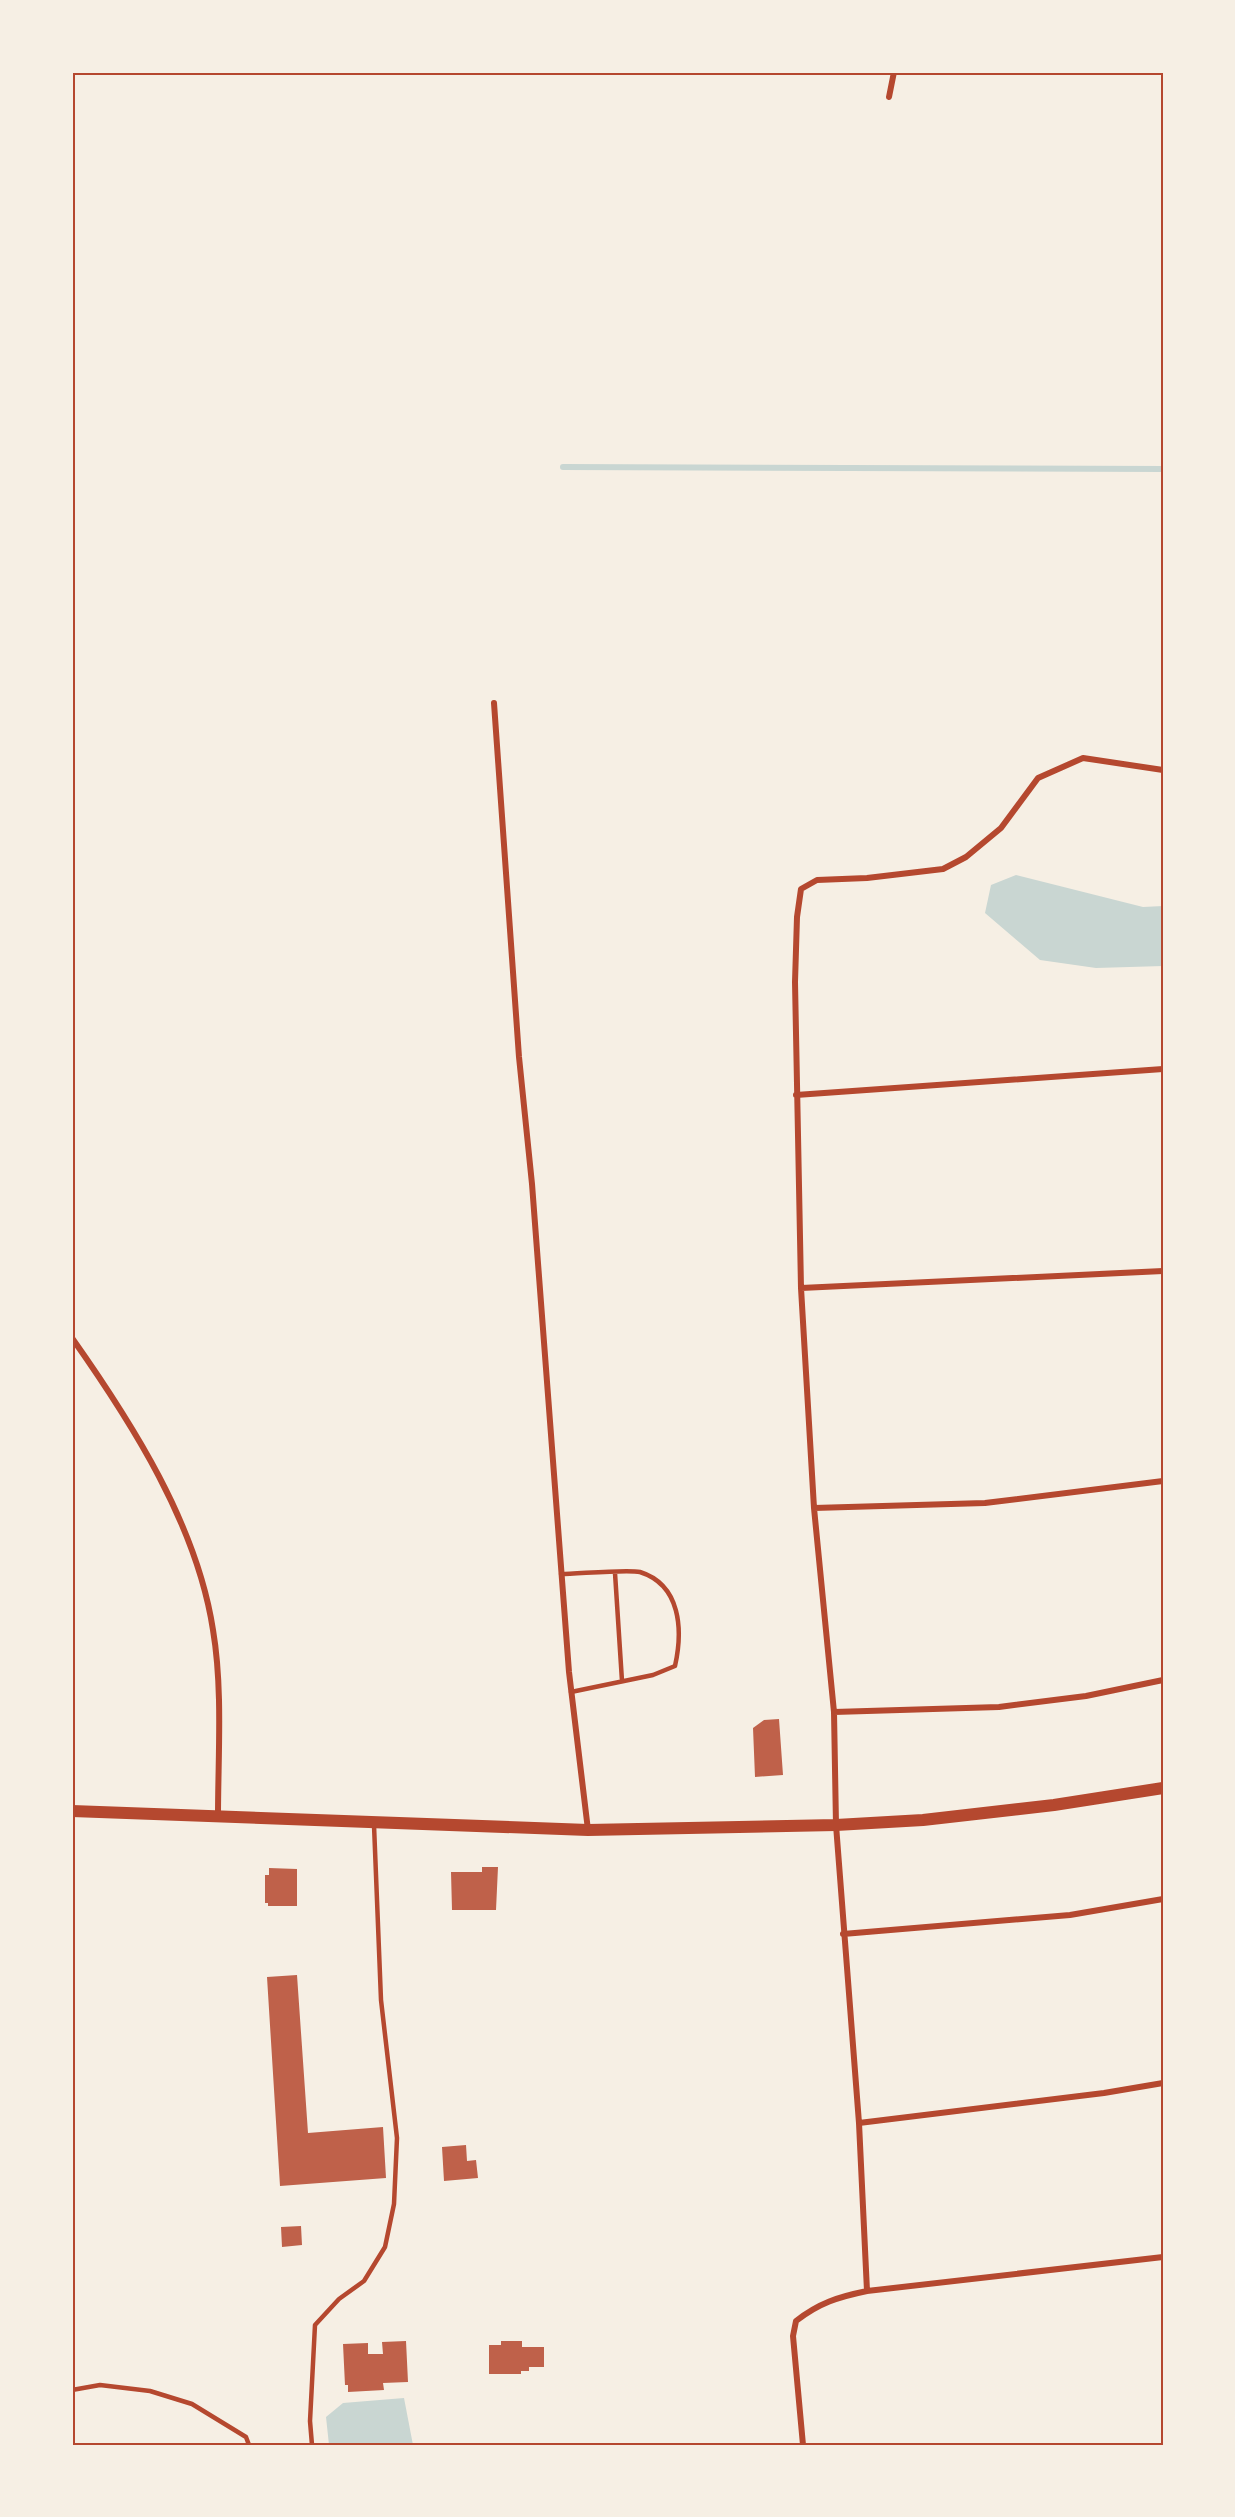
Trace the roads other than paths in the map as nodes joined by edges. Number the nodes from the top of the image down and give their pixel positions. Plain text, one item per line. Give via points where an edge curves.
1 (894, 72) edge
2 (889, 97) dead end
3 (494, 703) dead end
4 (1163, 770) edge
5 (1163, 1070) edge
6 (796, 1095) junction
7 (1163, 1271) edge
8 (801, 1288) junction
9 (72, 1338) edge
10 (1163, 1480) edge
11 (814, 1508) junction
12 (615, 1573) junction
13 (561, 1574) junction
14 (1163, 1680) edge
15 (622, 1681) junction
16 (571, 1692) junction
17 (834, 1712) junction
18 (1163, 1788) edge
19 (72, 1811) edge
20 (218, 1816) junction
21 (374, 1822) junction
22 (836, 1825) junction
23 (588, 1830) junction
24 (1163, 1899) edge
25 (843, 1934) junction
26 (1163, 2083) edge
27 (859, 2123) junction
28 (1163, 2257) edge
29 (867, 2291) junction
30 (72, 2390) edge
31 (249, 2445) edge
32 (312, 2445) edge
33 (803, 2445) edge

1 - 2 street
3 - 13 street
4 - 6 street via 1083,758 1038,778 1001,828 943,869 818,880 801,889 795,981
5 - 6 street
6 - 8 street
7 - 8 street
8 - 11 street
9 - 20 street via 142,1447 182,1524 198,1568 213,1630 218,1698
10 - 11 street via 985,1503
11 - 17 street
12 - 13 lane
12 - 15 lane
12 - 15 lane via 639,1572 664,1584 675,1607 680,1643 675,1666
13 - 16 street
14 - 17 street via 1086,1696 999,1707
15 - 16 lane
16 - 23 street
17 - 22 street
18 - 22 main road via 923,1820
19 - 20 main road
20 - 21 main road
21 - 23 main road
21 - 32 lane via 381,2000 397,2138 394,2204 385,2247 364,2281 339,2299 315,2325
22 - 23 main road
22 - 25 street
24 - 25 street via 1070,1914
25 - 27 street
26 - 27 street
27 - 29 street
28 - 29 street
29 - 33 street via 815,2307 796,2321 793,2336
30 - 31 lane via 100,2385 150,2391 192,2404 246,2437

